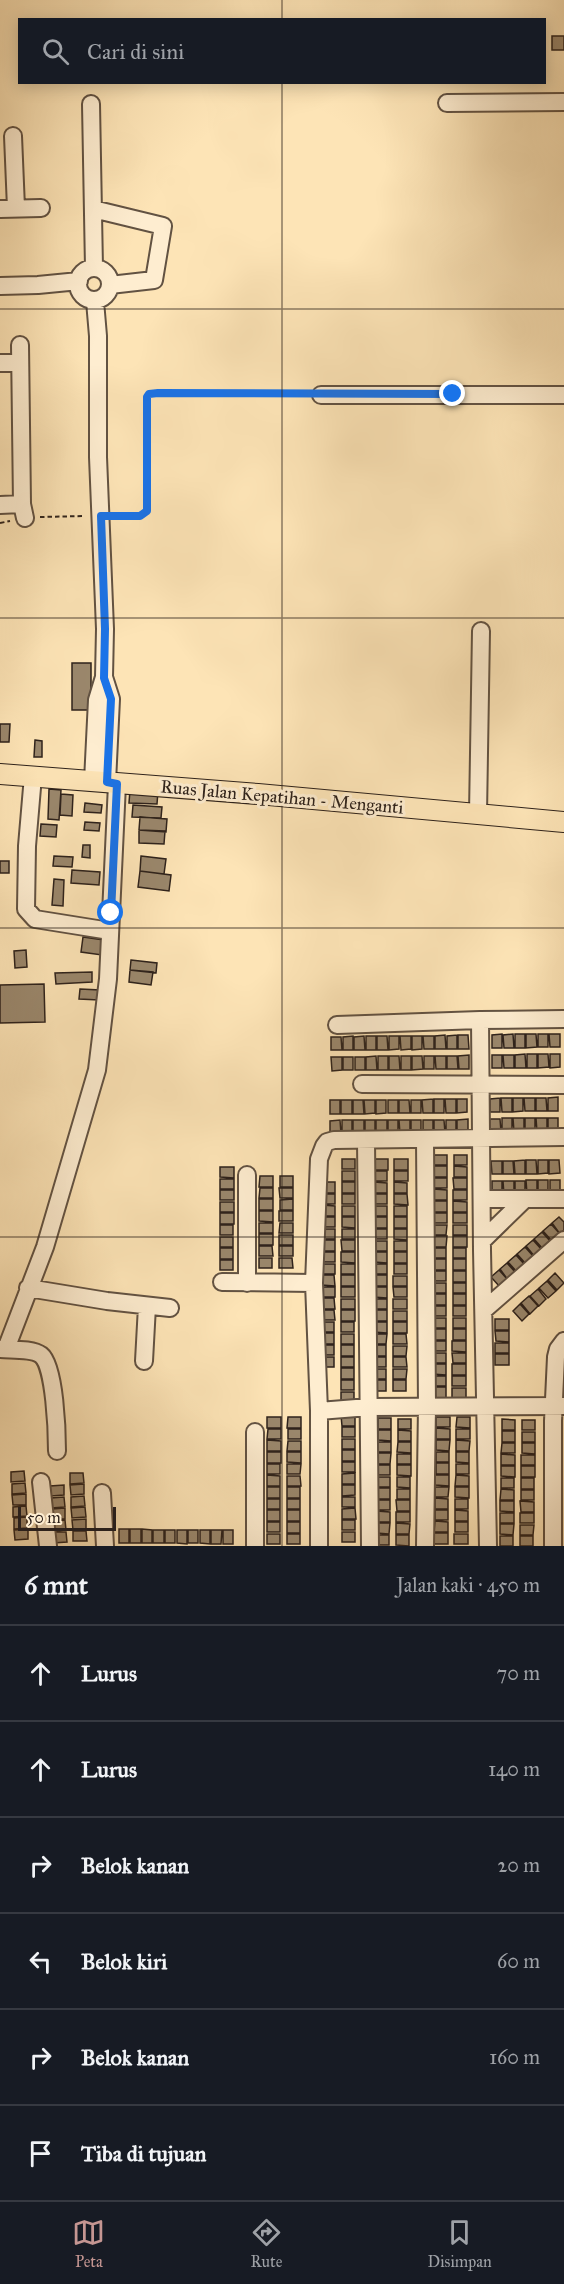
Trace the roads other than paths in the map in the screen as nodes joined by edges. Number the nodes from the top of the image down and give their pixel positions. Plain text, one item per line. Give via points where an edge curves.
1 (564, 102) edge
2 (447, 103) dead end
3 (91, 104) dead end
4 (14, 136) dead end
5 (41, 208) dead end
6 (8, 209) edge
7 (93, 209) junction
8 (94, 268) junction
9 (79, 281) junction
10 (110, 285) junction
11 (0, 286) edge
12 (95, 300) junction
13 (20, 345) dead end
14 (0, 363) edge
15 (20, 363) junction
16 (321, 395) road end
17 (564, 395) edge
18 (0, 505) edge
19 (481, 631) dead end
20 (0, 774) edge
21 (33, 777) junction
22 (106, 782) junction
23 (478, 814) junction
24 (564, 822) edge
25 (110, 931) junction
26 (564, 1019) edge
27 (480, 1020) junction
28 (337, 1025) dead end
29 (362, 1084) dead end
30 (564, 1084) edge
31 (481, 1086) junction
32 (481, 1137) junction
33 (564, 1137) edge
34 (366, 1140) junction
35 (425, 1140) junction
36 (247, 1175) dead end
37 (482, 1199) junction
38 (525, 1199) junction
39 (564, 1199) edge
40 (564, 1240) edge
41 (482, 1241) junction
42 (222, 1282) dead end
43 (248, 1283) junction
44 (314, 1283) junction
45 (28, 1288) junction
46 (147, 1306) junction
47 (170, 1308) dead end
48 (484, 1310) junction
49 (564, 1341) edge
50 (3, 1349) edge
51 (144, 1361) dead end
52 (427, 1406) junction
53 (559, 1406) edge
54 (369, 1407) junction
55 (485, 1407) junction
56 (319, 1411) junction
57 (255, 1432) dead end
58 (57, 1451) dead end
59 (41, 1482) dead end
60 (102, 1493) dead end
61 (48, 1546) edge
62 (105, 1546) edge
63 (255, 1546) edge
64 (319, 1546) edge
65 (370, 1546) edge
66 (425, 1546) edge
67 (488, 1546) edge
68 (553, 1546) edge

1 - 2 street
3 - 7 street
4 - 6 street
5 - 6 street
7 - 8 street
7 - 10 street via 163,226 154,280
8 - 9 street via 84,272
8 - 10 street via 108,275
9 - 11 street
9 - 12 street via 83,296
10 - 12 street via 107,295
12 - 22 street via 105,629 104,678 97,700
13 - 15 street
14 - 15 street
15 - 18 street via 24,511
16 - 17 street
19 - 23 street
20 - 21 main road, Ruas Jalan Kepatihan - Menganti
21 - 22 main road, Ruas Jalan Kepatihan - Menganti
21 - 25 street via 26,909 35,919
22 - 23 main road, Ruas Jalan Kepatihan - Menganti
22 - 25 street
23 - 24 main road, Ruas Jalan Kepatihan - Menganti
25 - 45 street via 97,1070 45,1247
26 - 27 street
27 - 28 street
27 - 31 street
29 - 31 street
30 - 31 street
31 - 32 street
32 - 33 street
32 - 35 street
32 - 37 street
34 - 35 street
34 - 44 street via 334,1140 322,1150
34 - 54 street
35 - 52 street
36 - 43 street
37 - 38 street
37 - 41 street
38 - 39 street
38 - 41 street
40 - 48 street
41 - 48 street
42 - 43 street
43 - 44 street
44 - 56 street
45 - 46 street
45 - 50 street
46 - 47 street
46 - 51 street
48 - 55 street
49 - 53 street via 556,1357
50 - 58 street via 39,1353 45,1360 56,1408
52 - 54 street
52 - 55 street
52 - 66 street
53 - 55 street
53 - 68 street
54 - 56 street
54 - 65 street
55 - 67 street
56 - 64 street
57 - 63 street
59 - 61 street
60 - 62 street

